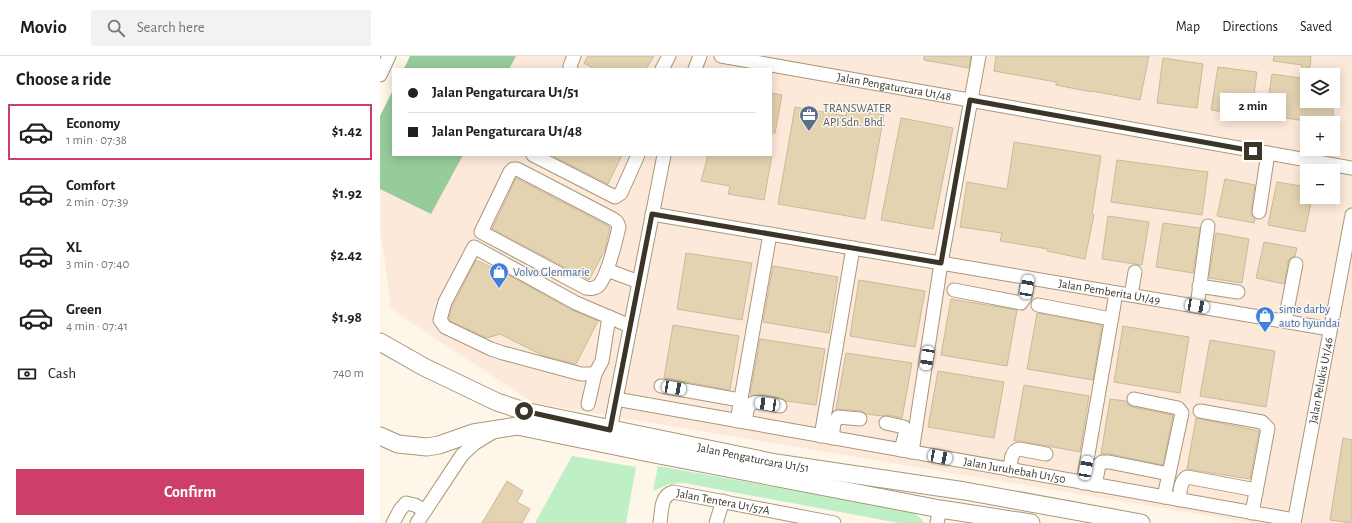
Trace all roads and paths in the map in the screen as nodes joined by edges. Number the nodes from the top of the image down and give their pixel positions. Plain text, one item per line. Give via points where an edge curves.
1 (389, 56) edge
2 (668, 56) edge
3 (700, 56) edge
4 (721, 56) edge
5 (978, 56) edge
6 (662, 68) edge
7 (695, 68) edge
8 (380, 75) edge
9 (970, 100) junction
10 (1268, 153) junction
11 (535, 156) edge
12 (638, 156) edge
13 (664, 156) edge
14 (1352, 168) edge
15 (1258, 212) dead end
16 (652, 214) junction
17 (1352, 215) edge
18 (1208, 226) dead end
19 (770, 234) junction
20 (853, 248) junction
21 (941, 263) junction
22 (1296, 264) dead end
23 (607, 270) junction
24 (1135, 272) dead end
25 (1028, 278) junction
26 (639, 282) junction
27 (1199, 286) junction
28 (954, 290) dead end
29 (1238, 292) dead end
30 (1116, 293) junction
31 (1131, 295) junction
32 (1038, 305) dead end
33 (1197, 306) junction
34 (609, 317) junction
35 (1111, 319) junction
36 (1286, 321) junction
37 (630, 326) junction
38 (1330, 329) junction
39 (380, 342) edge
40 (595, 374) junction
41 (661, 386) dead end
42 (616, 399) junction
43 (1134, 399) dead end
44 (740, 400) junction
45 (588, 404) dead end
46 (780, 406) dead end
47 (1200, 411) dead end
48 (860, 419) dead end
49 (742, 422) junction
50 (886, 423) dead end
51 (500, 428) junction
52 (610, 430) junction
53 (380, 436) edge
54 (827, 437) junction
55 (906, 451) junction
56 (1046, 454) dead end
57 (1010, 470) junction
58 (1169, 474) junction
59 (910, 482) junction
60 (1089, 484) junction
61 (1256, 490) junction
62 (964, 491) junction
63 (1164, 497) junction
64 (1179, 500) junction
65 (723, 501) junction
66 (425, 511) junction
67 (1252, 513) junction
68 (939, 514) edge
69 (790, 519) edge
70 (1294, 522) edge
71 (392, 523) edge
72 (417, 523) edge
73 (660, 523) edge
74 (716, 523) edge
75 (834, 523) edge
76 (1031, 523) edge
77 (1141, 523) edge

1 - 8 street
2 - 6 street
3 - 7 street
4 - 9 street, Jalan Pengaturcara U1/48
5 - 9 street
9 - 10 street, Jalan Pengaturcara U1/48
9 - 21 street
10 - 14 street, Jalan Pengaturcara U1/48
10 - 15 street
11 - 12 street via 616,197 621,193
13 - 16 street
16 - 19 street, Jalan Pemberita U1/49
16 - 26 street
17 - 38 street, Jalan Pelukis U1/46
18 - 27 street
19 - 20 street, Jalan Pemberita U1/49
19 - 44 street
20 - 21 street, Jalan Pemberita U1/49
20 - 54 street
21 - 25 street, Jalan Pemberita U1/49
21 - 55 street
22 - 36 street
23 - 23 street via 599,286 593,289 586,288 481,232 513,169 617,222 619,227
23 - 26 street
24 - 31 street
25 - 28 street via 1025,297 1021,303
25 - 30 street, Jalan Pemberita U1/49
26 - 37 street
27 - 29 street
27 - 33 street
30 - 31 street, Jalan Pemberita U1/49
30 - 35 street
31 - 33 street, Jalan Pemberita U1/49
32 - 35 street
33 - 36 street, Jalan Pemberita U1/49
34 - 37 street
34 - 40 street via 602,362
34 - 40 street via 576,303 474,247 445,302 440,320 445,327 491,349 581,374
35 - 60 street
36 - 38 street, Jalan Pemberita U1/49
37 - 42 street
38 - 70 street, Jalan Pelukis U1/46
39 - 52 main road, Jalan Pengaturcara U1/51 via 496,402 524,411
40 - 45 street
41 - 44 street
42 - 49 street, Jalan Juruhebah U1/50
42 - 52 street
43 - 58 street via 1178,408 1182,412
44 - 49 street
46 - 49 street via 754,402 748,408
47 - 61 street via 1262,422 1266,425 1268,428
48 - 54 street via 838,417
49 - 54 street, Jalan Juruhebah U1/50
50 - 55 street via 904,427
51 - 53 main road, Jalan Pengaturcara U1/51 via 427,446 398,444
51 - 66 street via 475,443 462,455
51 - 68 main road, Jalan Pengaturcara U1/51 via 517,426
52 - 59 main road, Jalan Pengaturcara U1/51 via 776,463
54 - 55 street, Jalan Juruhebah U1/50
55 - 57 street, Jalan Juruhebah U1/50
56 - 57 street via 1015,450
57 - 60 street, Jalan Juruhebah U1/50
58 - 60 street via 1102,462
58 - 63 street
59 - 62 main road, Jalan Pengaturcara U1/51
59 - 68 main road via 927,494
60 - 63 street, Jalan Juruhebah U1/50
61 - 64 street via 1187,477 1184,479
61 - 67 street
62 - 68 main road via 954,496
62 - 77 main road, Jalan Pengaturcara U1/51
63 - 64 street, Jalan Juruhebah U1/50
64 - 67 street, Jalan Juruhebah U1/50
65 - 69 street, Jalan Tentera U1/57A
65 - 73 street, Jalan Tentera U1/57A via 668,493 664,498
65 - 74 street
66 - 71 street via 406,503
66 - 72 street
67 - 70 street, Jalan Juruhebah U1/50
68 - 76 main road, Jalan Pengaturcara U1/51
69 - 75 street, Jalan Tentera U1/57A

